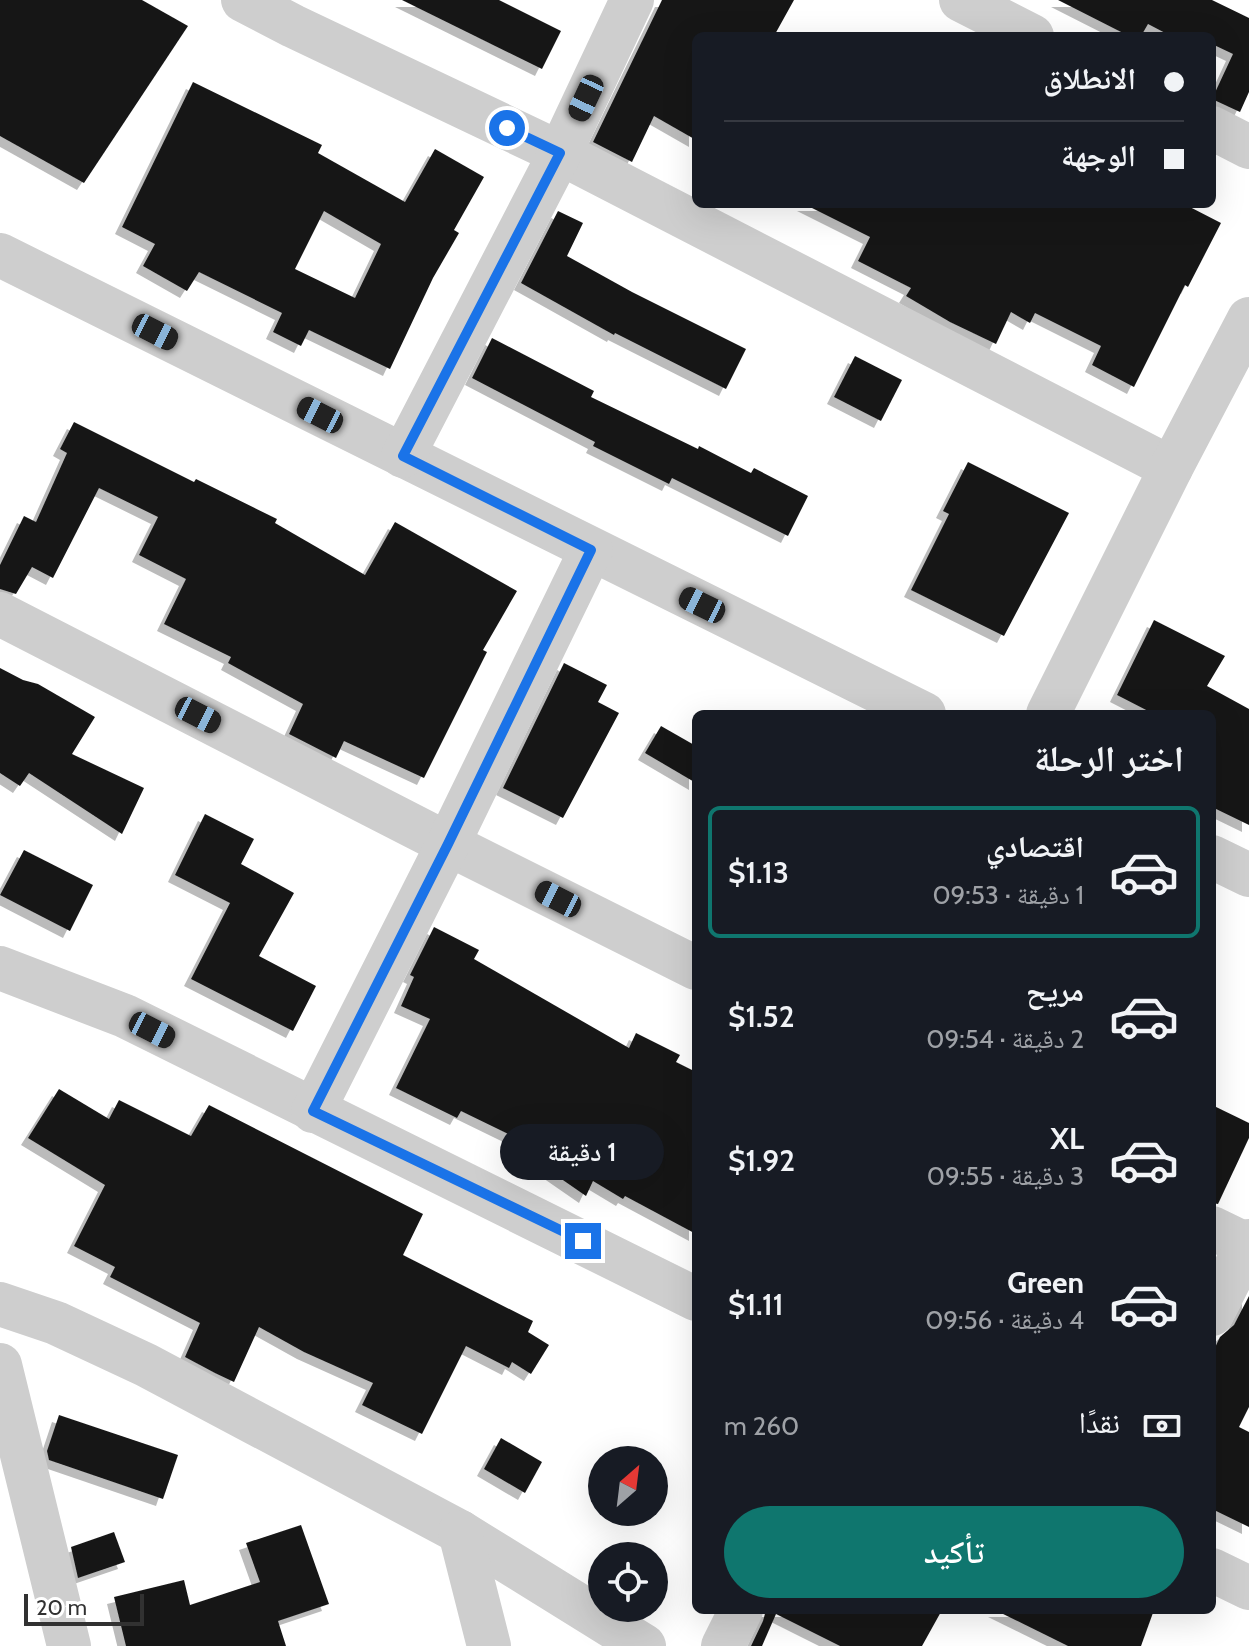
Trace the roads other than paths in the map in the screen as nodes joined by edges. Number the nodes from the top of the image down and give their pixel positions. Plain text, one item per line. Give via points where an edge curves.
1 (243, 0) edge
2 (632, 0) edge
3 (961, 0) edge
4 (1024, 32) edge
5 (1216, 130) edge
6 (1249, 147) edge
7 (560, 153) junction
8 (0, 255) edge
9 (1249, 319) edge
10 (403, 456) junction
11 (1171, 468) junction
12 (591, 550) junction
13 (0, 614) edge
14 (916, 710) edge
15 (1050, 710) edge
16 (448, 844) junction
17 (1216, 859) edge
18 (1249, 875) edge
19 (692, 966) edge
20 (0, 968) edge
21 (313, 1111) junction
22 (1239, 1240) edge
23 (692, 1297) edge
24 (1216, 1303) edge
25 (0, 1304) edge
26 (0, 1365) edge
27 (460, 1532) junction
28 (1216, 1572) edge
29 (1249, 1588) edge
30 (739, 1614) edge
31 (69, 1646) edge
32 (489, 1646) edge
33 (644, 1646) edge
34 (723, 1646) edge

1 - 7 street
2 - 7 street
3 - 4 street
5 - 6 street
7 - 10 street
7 - 11 street
8 - 10 street
9 - 11 street
10 - 12 street
11 - 15 street
12 - 14 street
12 - 16 street
13 - 16 street
16 - 19 street
16 - 21 street
17 - 18 street
20 - 21 street via 125,1016
21 - 23 street
22 - 24 street
25 - 27 street via 56,1323 146,1365
26 - 31 street
27 - 32 street
27 - 33 street
28 - 29 street
30 - 34 street

